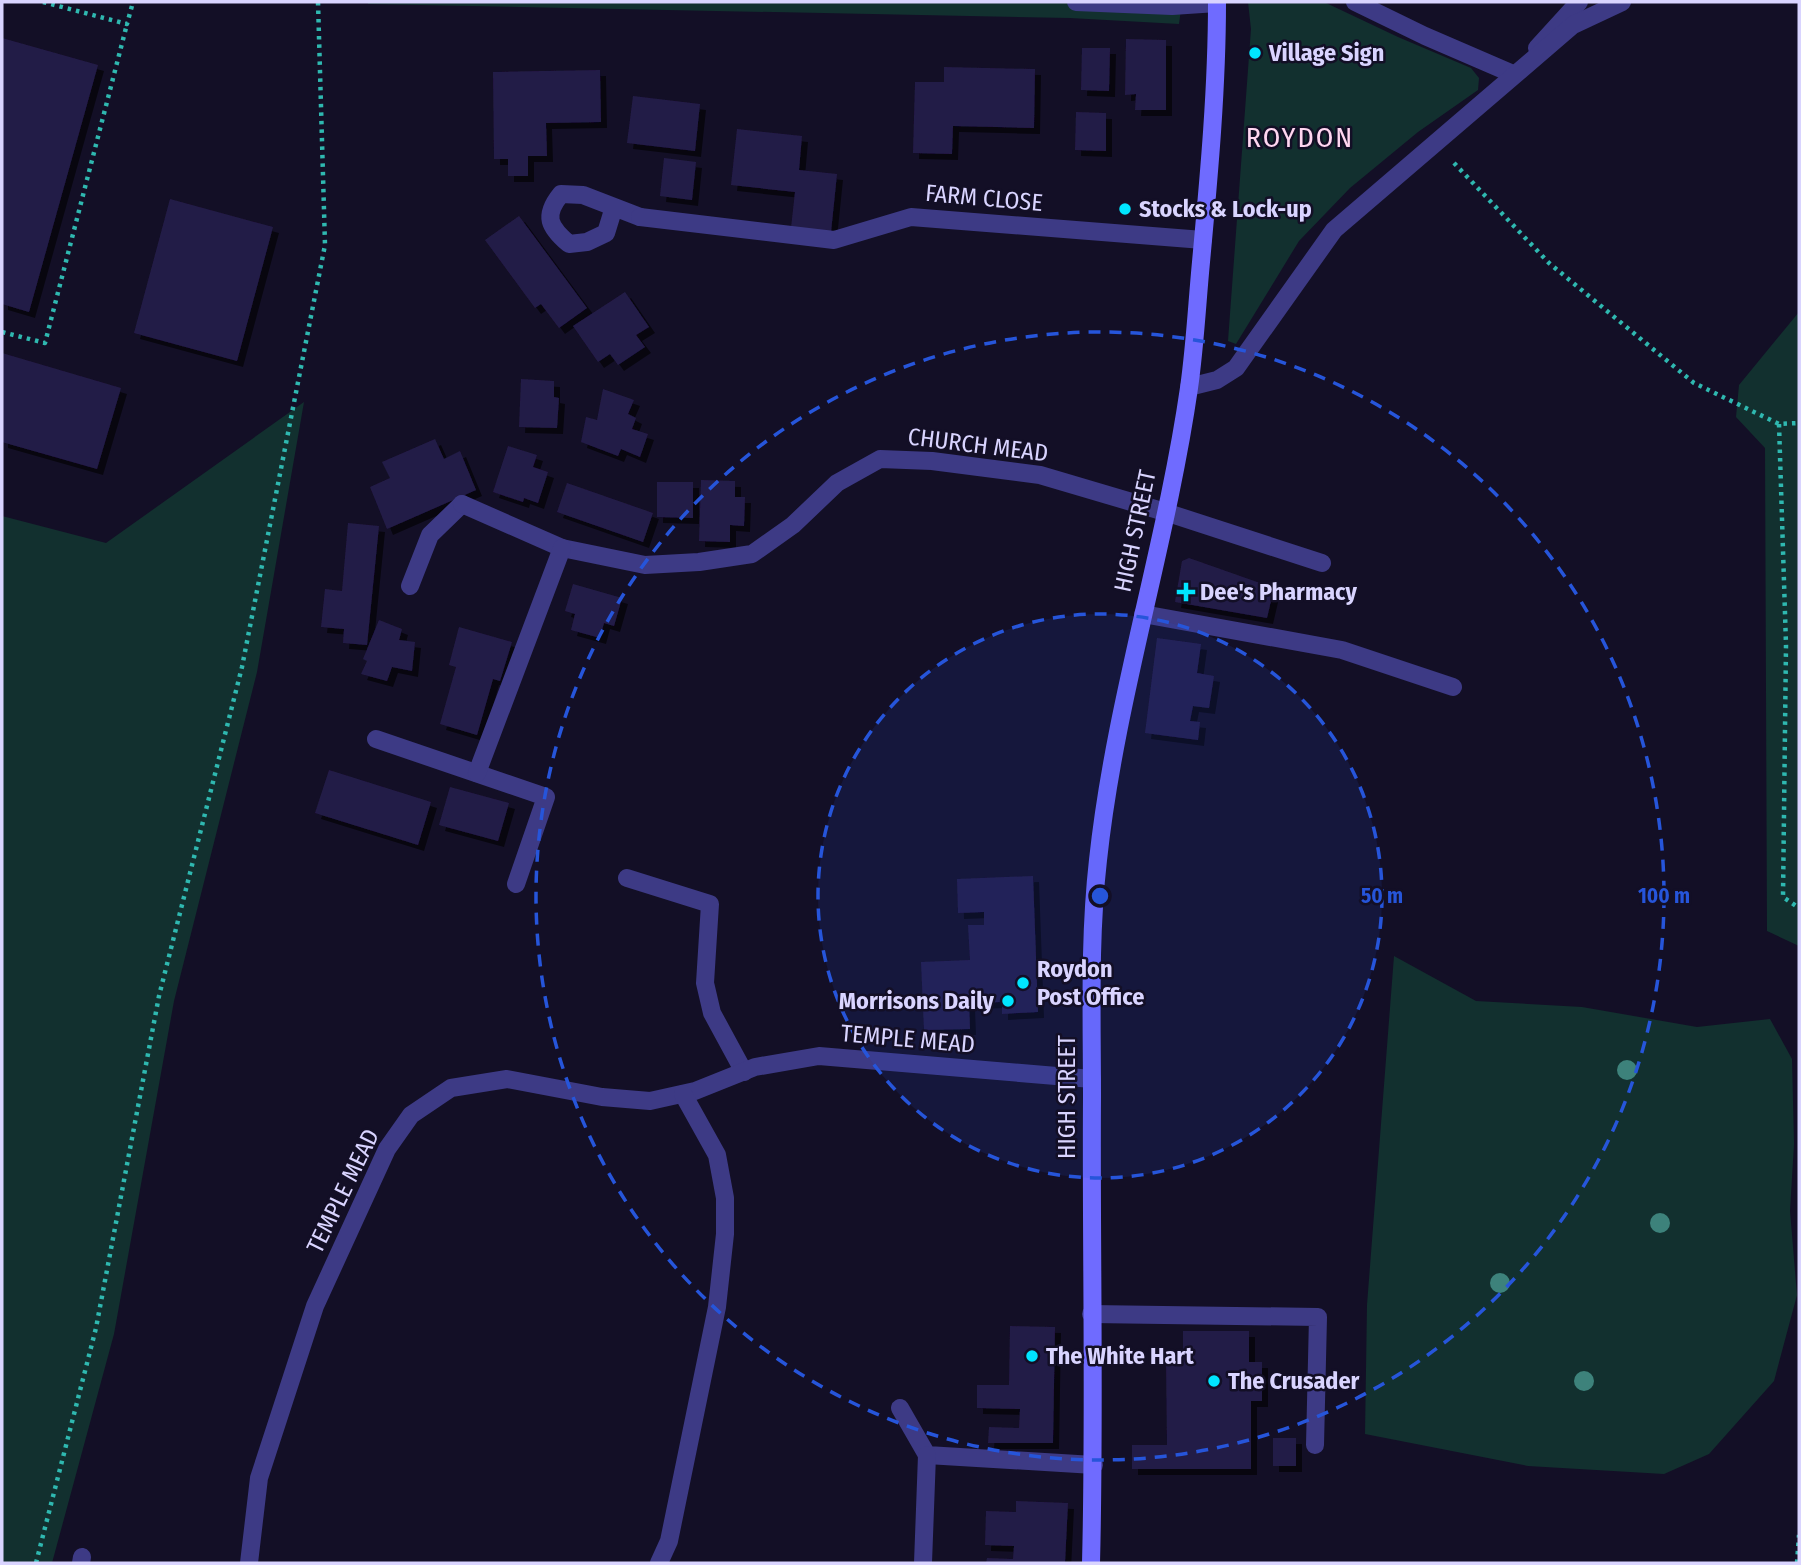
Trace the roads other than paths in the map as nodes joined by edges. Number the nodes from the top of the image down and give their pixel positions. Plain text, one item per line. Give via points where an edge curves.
1 (1076, 2) edge
2 (1355, 2) edge
3 (1579, 2) edge
4 (1622, 2) edge
5 (1217, 3) edge
6 (1513, 74) junction
7 (614, 207) dead end
8 (1203, 240) junction
9 (1189, 387) junction
10 (1165, 512) junction
11 (562, 548) junction
12 (1322, 562) dead end
13 (410, 586) dead end
14 (1143, 614) junction
15 (1453, 687) dead end
16 (376, 739) dead end
17 (477, 774) junction
18 (627, 878) dead end
19 (516, 884) dead end
20 (744, 1072) junction
21 (1092, 1079) junction
22 (683, 1094) junction
23 (1091, 1314) junction
24 (900, 1408) dead end
25 (1315, 1445) dead end
26 (927, 1455) junction
27 (1094, 1465) junction
28 (249, 1563) edge
29 (659, 1563) edge
30 (923, 1563) edge
31 (1091, 1563) edge

1 - 5 street
2 - 6 street
3 - 6 street
4 - 6 street via 1573,25
5 - 8 main road, HIGH STREET
6 - 9 street via 1334,230 1236,368 1217,380
7 - 8 street, FARM CLOSE via 640,217 834,240 911,217
8 - 9 main road, HIGH STREET
9 - 10 main road, HIGH STREET
10 - 11 street, CHURCH MEAD via 1040,475 880,459 837,483 793,525 752,554 645,565
10 - 12 street, CHURCH MEAD
10 - 14 main road, HIGH STREET
11 - 13 street, CHURCH MEAD via 462,504 430,535
11 - 17 street
14 - 15 street via 1342,650
14 - 21 main road, HIGH STREET via 1108,780 1097,864
16 - 17 street
17 - 19 street via 546,797
18 - 20 street via 710,904 705,983 712,1013
20 - 21 street, TEMPLE MEAD via 819,1056
20 - 22 street, TEMPLE MEAD
21 - 23 main road, HIGH STREET
22 - 28 street, TEMPLE MEAD via 650,1101 603,1097 507,1079 451,1088 411,1115 387,1149 314,1306 259,1478
22 - 29 street via 717,1155 725,1198 725,1234 718,1307 669,1541
23 - 25 street via 1318,1317
23 - 27 main road, HIGH STREET
24 - 26 street
26 - 27 street
26 - 30 street
27 - 31 main road, HIGH STREET

